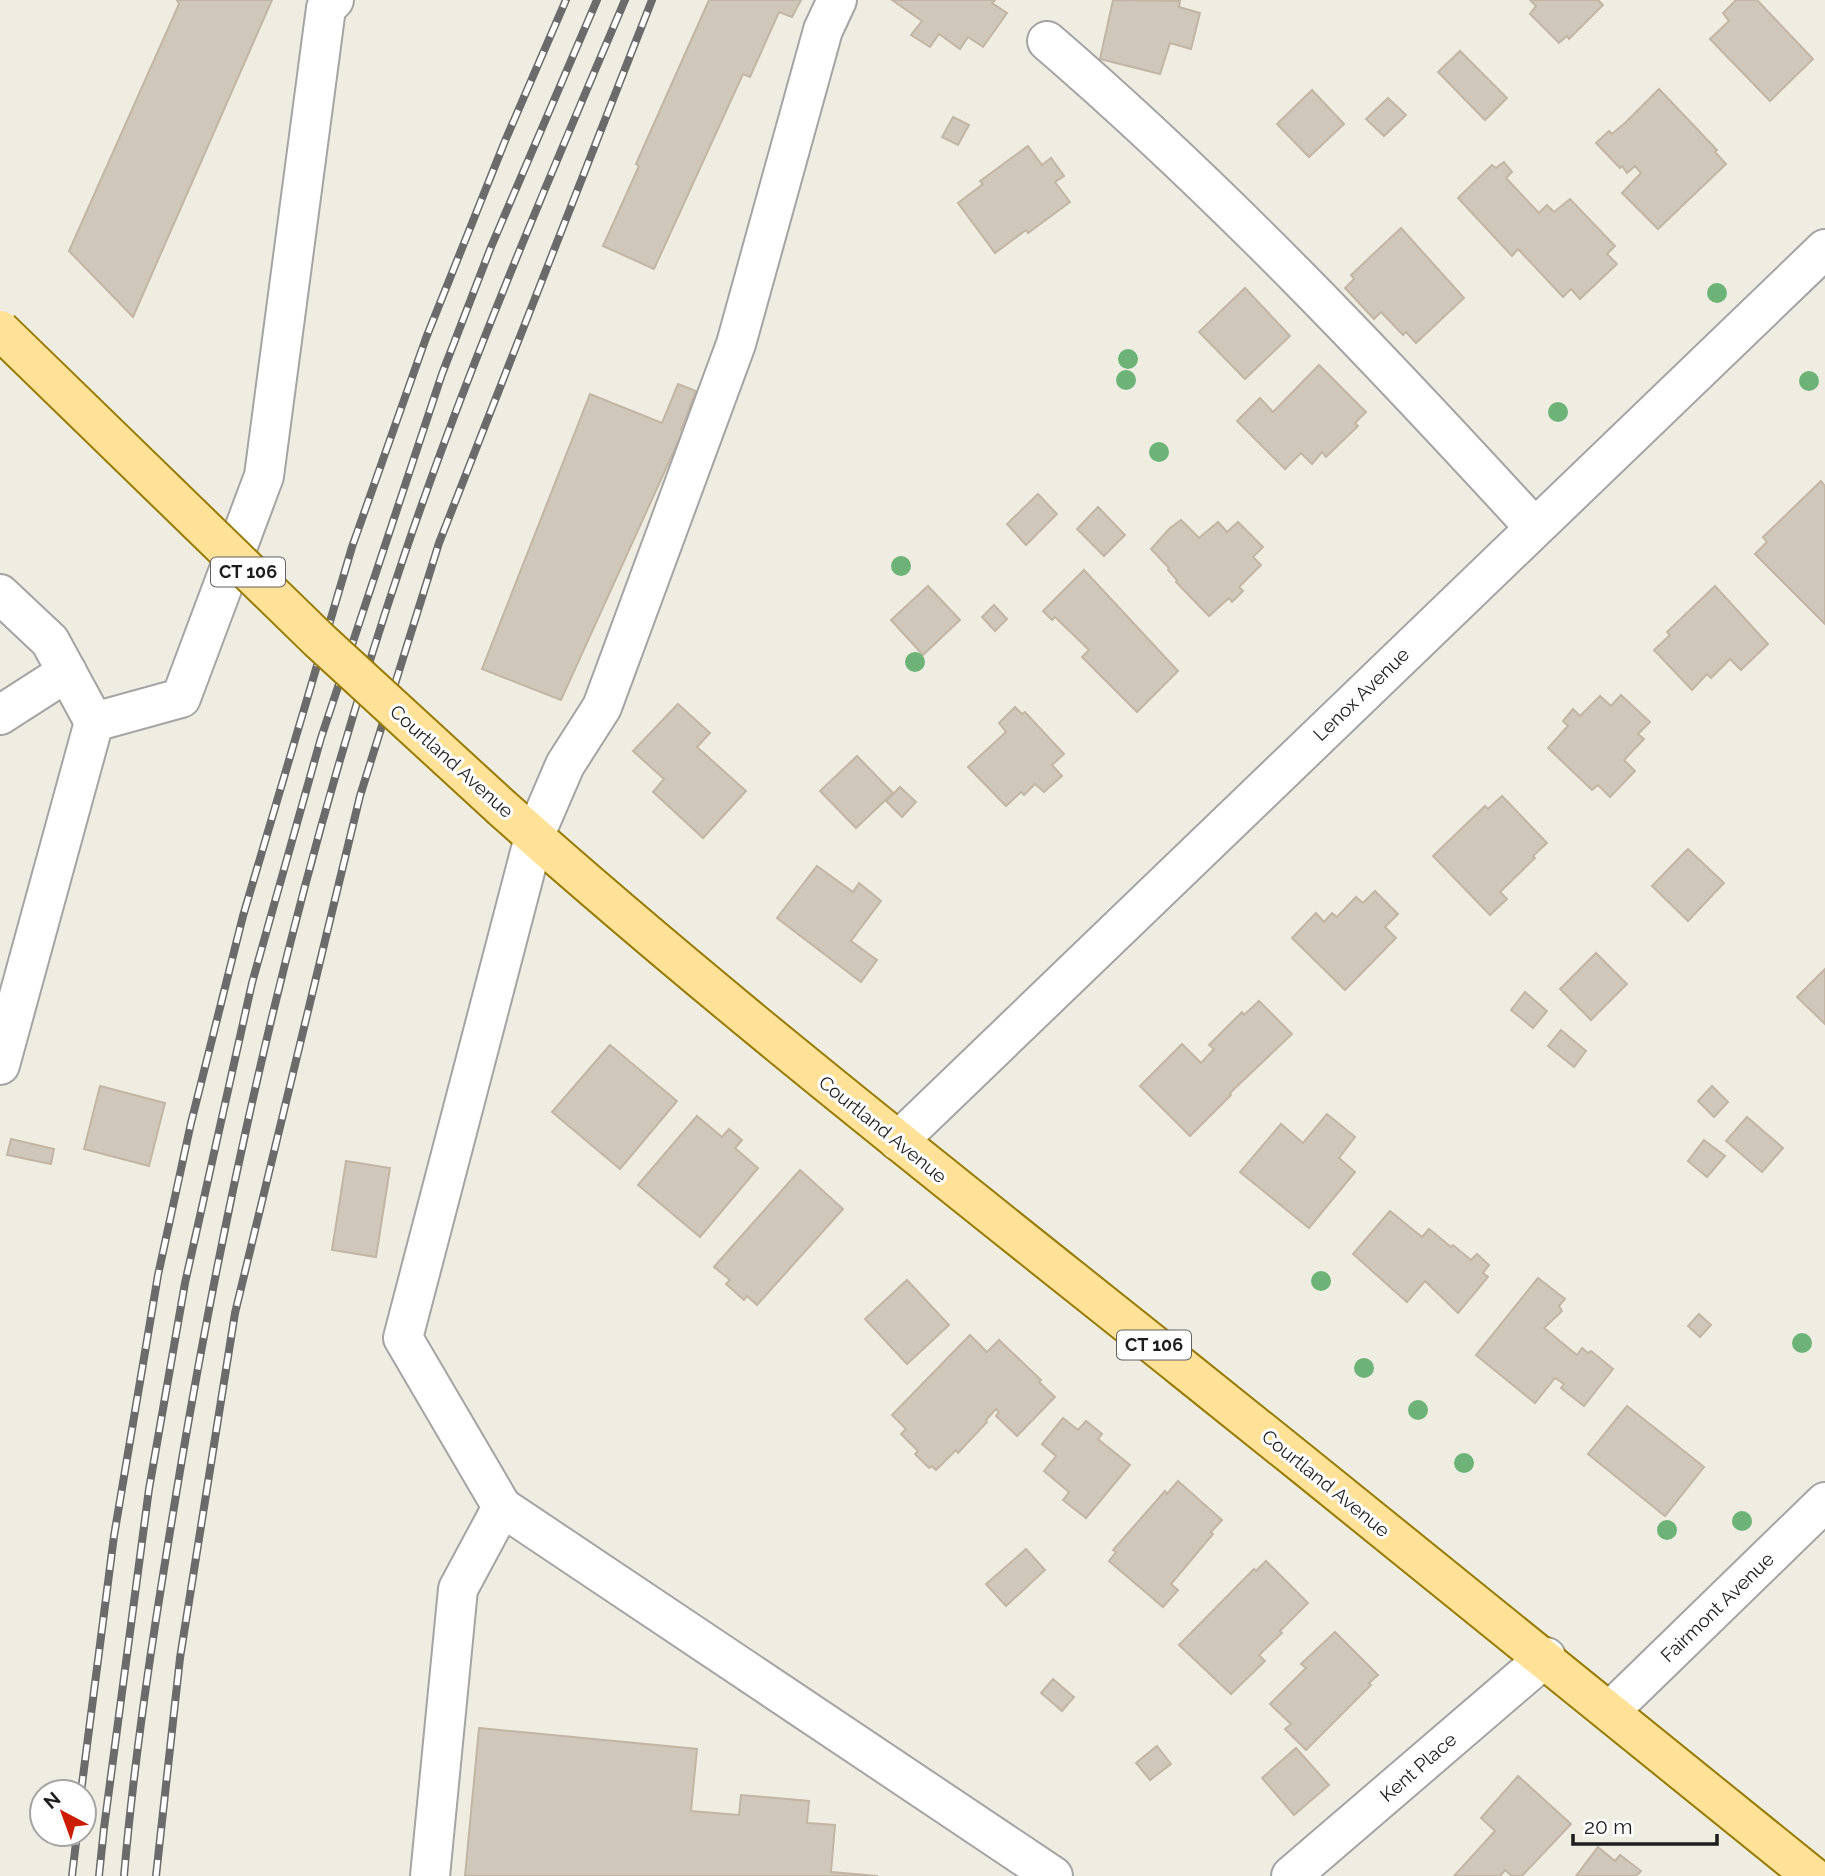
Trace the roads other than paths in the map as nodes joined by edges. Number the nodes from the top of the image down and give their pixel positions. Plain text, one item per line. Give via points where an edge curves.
1 (334, 0) edge
2 (837, 0) edge
3 (1047, 41) dead end
4 (1825, 249) edge
5 (0, 330) edge
6 (1534, 527) junction
7 (0, 594) edge
8 (67, 672) junction
9 (0, 715) edge
10 (94, 722) junction
11 (534, 836) junction
12 (0, 1065) edge
13 (898, 1141) junction
14 (1825, 1503) edge
15 (502, 1507) junction
16 (1546, 1657) junction
17 (1610, 1711) junction
18 (430, 1876) edge
19 (1053, 1876) edge
20 (1291, 1876) edge
21 (1812, 1876) edge

1 - 10 street via 326,8 264,476 181,698
2 - 11 street via 823,30 736,344 601,707 565,765
3 - 6 street via 1207,188 1345,324
4 - 6 street, Lenox Avenue
5 - 11 main road, Courtland Avenue / CT 106, bridge via 319,640
6 - 13 street, Lenox Avenue
7 - 8 street via 50,641
8 - 9 street
8 - 10 street
10 - 12 street
11 - 13 main road, Courtland Avenue / CT 106
11 - 15 street via 403,1338
13 - 16 main road, Courtland Avenue / CT 106
14 - 17 street, Fairmont Avenue
15 - 18 street via 458,1589
15 - 19 street
16 - 17 main road, Courtland Avenue / CT 106
16 - 20 street, Kent Place
17 - 21 main road, Courtland Avenue / CT 106

